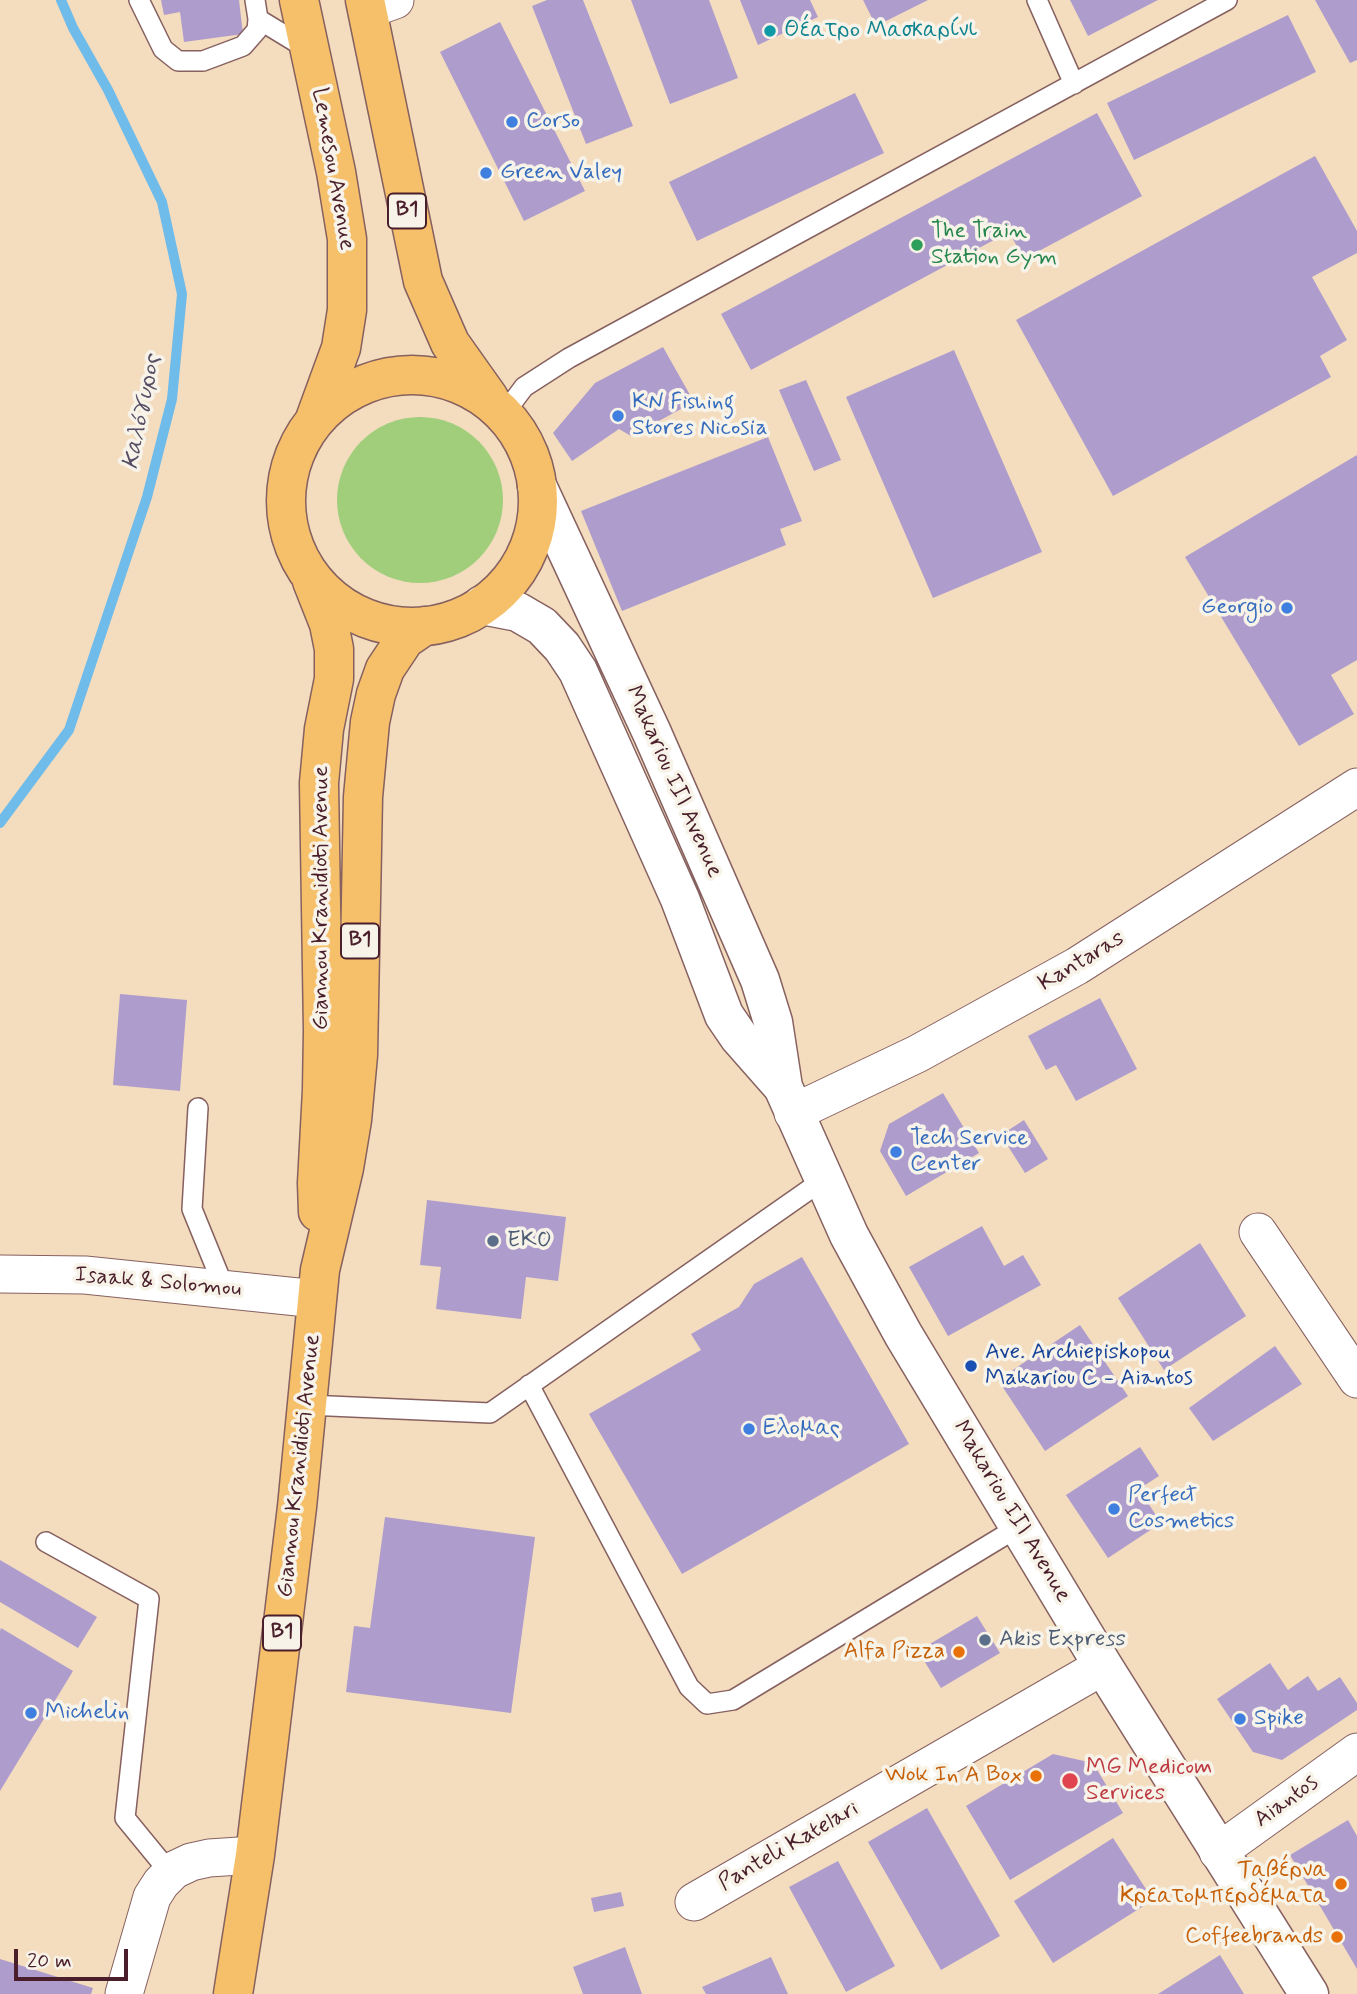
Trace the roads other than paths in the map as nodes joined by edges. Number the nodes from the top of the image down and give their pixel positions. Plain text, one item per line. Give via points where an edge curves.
1 (139, 0) edge
2 (299, 0) edge
3 (1037, 0) edge
4 (1227, 0) edge
5 (375, 3) edge
6 (257, 9) edge
7 (310, 51) junction
8 (1074, 84) junction
9 (499, 411) junction
10 (315, 419) junction
11 (537, 486) junction
12 (309, 573) junction
13 (482, 605) junction
14 (424, 626) junction
15 (1357, 787) edge
16 (788, 1100) junction
17 (198, 1108) dead end
18 (823, 1180) junction
19 (1258, 1232) dead end
20 (0, 1274) edge
21 (318, 1285) junction
22 (225, 1290) junction
23 (1357, 1379) edge
24 (529, 1385) junction
25 (307, 1405) junction
26 (1020, 1527) junction
27 (46, 1542) dead end
28 (1103, 1666) junction
29 (1357, 1752) edge
30 (1218, 1852) junction
31 (255, 1855) junction
32 (171, 1874) junction
33 (694, 1902) dead end
34 (124, 1994) edge
35 (233, 1994) edge
36 (1309, 1994) edge

1 - 6 lane via 163,49 178,61 203,61 243,46 257,30
2 - 7 main road, Lemesou Avenue / B1
3 - 8 lane
4 - 8 lane
5 - 9 main road, B1 via 423,281 450,343
6 - 7 lane
7 - 10 main road, Lemesou Avenue / B1 via 336,172 348,273 341,348
8 - 9 lane via 569,358 524,387
9 - 10 main road, B1 via 474,391 451,381 402,375 354,388
9 - 11 main road, B1 via 523,442
10 - 12 main road, B1 via 294,455 286,495 290,536
11 - 13 main road, B1 via 534,532 526,553 515,573
11 - 16 street, Makariou III Avenue via 760,980
12 - 14 main road, B1 via 331,597 359,615
12 - 21 main road, Giannou Kranidioti Avenue / B1 via 334,649 319,783 323,1031
13 - 14 main road, B1 via 454,619
13 - 16 street, Makariou III Avenue via 518,612 542,626 578,671 680,899 724,1015
14 - 21 main road, Giannou Kranidioti Avenue / B1 via 405,639 385,669 370,722 363,797 358,1055 352,1120
15 - 16 street, Kantaras via 1077,966 917,1054
16 - 18 street, Makariou III Avenue
17 - 22 lane via 192,1209
18 - 24 lane
18 - 26 street, Makariou III Avenue via 877,1289
19 - 23 street
20 - 22 street, Isaak & Solomou via 85,1275
21 - 22 street, Isaak & Solomou
21 - 25 main road, Giannou Kranidioti Avenue / B1
24 - 25 lane via 490,1413
24 - 26 lane via 689,1687 707,1704 733,1700
25 - 31 main road, Giannou Kranidioti Avenue / B1
26 - 28 street, Makariou III Avenue
27 - 32 lane via 149,1600 125,1818
28 - 30 street, Makariou III Avenue
28 - 33 street, Panteli Katelari
29 - 30 street, Aiantos
30 - 36 street, Makariou III Avenue
31 - 32 street via 191,1862
31 - 35 main road, Giannou Kranidioti Avenue / B1
32 - 34 street via 152,1897

